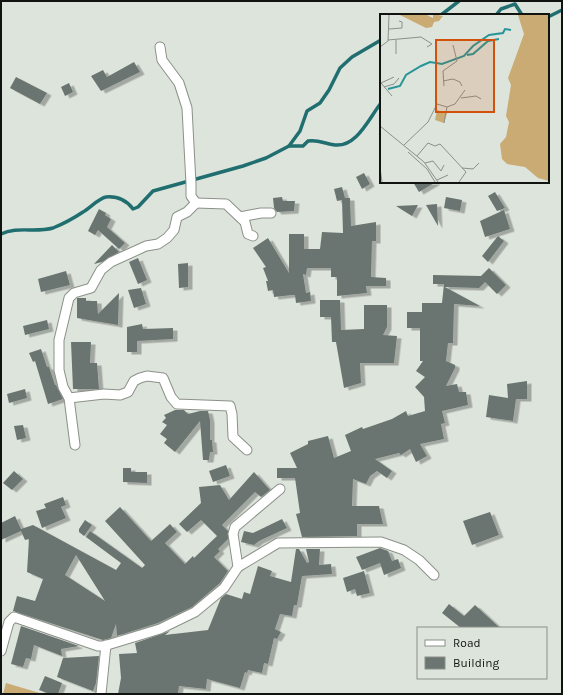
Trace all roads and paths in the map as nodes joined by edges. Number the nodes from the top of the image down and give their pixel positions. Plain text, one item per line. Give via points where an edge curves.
1 (160, 47) dead end
2 (196, 203) junction
3 (271, 213) dead end
4 (240, 217) junction
5 (253, 236) dead end
6 (69, 398) junction
7 (76, 445) dead end
8 (247, 450) dead end
9 (280, 489) dead end
10 (238, 567) junction
11 (434, 575) dead end
12 (106, 645) junction
13 (1, 651) edge
14 (101, 694) edge

1 - 2 street via 162,60 180,83 187,108 191,196
2 - 4 street via 226,204
2 - 6 street via 177,217 174,230 167,238 111,262 101,270 91,288 71,295 60,332 58,354 60,379
3 - 4 street
4 - 5 street via 245,222 248,234
6 - 7 street
6 - 8 street via 120,395 128,392 132,383 137,380 147,376 159,376 163,378 177,404 230,406 233,437
9 - 10 street via 235,527 233,534
10 - 11 street via 278,543 381,542 404,550
10 - 12 street via 221,591 195,612 160,629
12 - 13 street via 98,646 14,617 9,622
12 - 14 street

